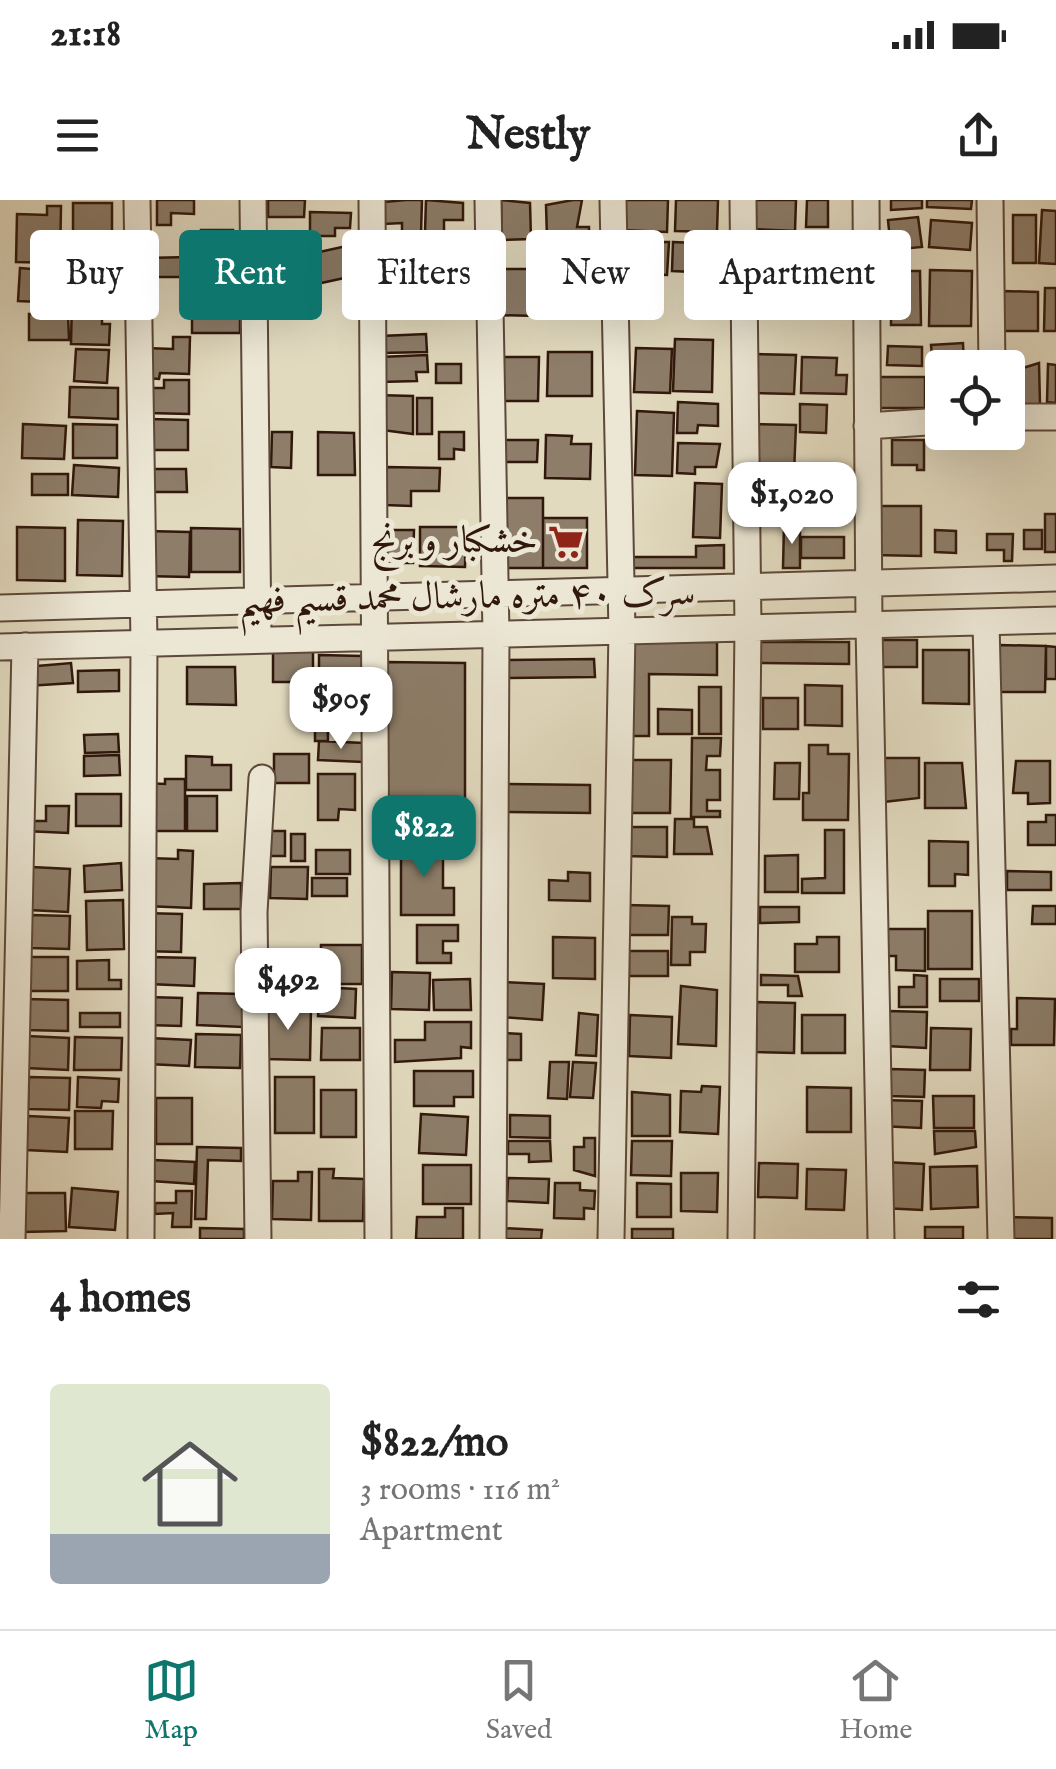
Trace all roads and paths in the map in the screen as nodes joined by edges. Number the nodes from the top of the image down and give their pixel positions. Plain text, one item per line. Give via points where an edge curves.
1 (137, 200) edge
2 (253, 200) edge
3 (372, 200) edge
4 (488, 200) edge
5 (614, 200) edge
6 (743, 200) edge
7 (866, 200) edge
8 (990, 200) edge
9 (992, 350) edge
10 (1025, 417) edge
11 (1056, 417) edge
12 (925, 422) edge
13 (867, 426) junction
14 (1056, 578) edge
15 (868, 582) junction
16 (748, 585) junction
17 (622, 588) junction
18 (496, 592) junction
19 (375, 596) junction
20 (258, 600) junction
21 (142, 604) junction
22 (0, 608) edge
23 (1056, 620) edge
24 (986, 622) junction
25 (869, 625) junction
26 (748, 628) junction
27 (622, 631) junction
28 (496, 634) junction
29 (376, 637) junction
30 (258, 640) junction
31 (144, 643) junction
32 (13, 646) edge
33 (262, 778) dead end
34 (12, 1239) edge
35 (141, 1239) edge
36 (258, 1239) edge
37 (378, 1239) edge
38 (493, 1239) edge
39 (612, 1239) edge
40 (740, 1239) edge
41 (882, 1239) edge
42 (1001, 1239) edge

1 - 21 street
2 - 20 street
3 - 19 street
4 - 18 street
5 - 17 street
6 - 16 street
7 - 13 street
8 - 9 street
10 - 11 street
12 - 13 street
13 - 15 street
14 - 15 street, سرک ۴۰ متره مارشال محمد قسیم فهیم
15 - 16 street, سرک ۴۰ متره مارشال محمد قسیم فهیم
15 - 25 street
16 - 17 street, سرک ۴۰ متره مارشال محمد قسیم فهیم
16 - 26 street
17 - 18 street, سرک ۴۰ متره مارشال محمد قسیم فهیم
17 - 27 street
18 - 19 street, سرک ۴۰ متره مارشال محمد قسیم فهیم
18 - 28 street
19 - 20 street, سرک ۴۰ متره مارشال محمد قسیم فهیم
19 - 29 street
20 - 21 street, سرک ۴۰ متره مارشال محمد قسیم فهیم
20 - 30 street
21 - 22 street, سرک ۴۰ متره مارشال محمد قسیم فهیم
21 - 31 street
23 - 24 street, سرک ۴۰ متره مارشال محمد قسیم فهیم
24 - 25 street, سرک ۴۰ متره مارشال محمد قسیم فهیم
24 - 42 street
25 - 26 street, سرک ۴۰ متره مارشال محمد قسیم فهیم
25 - 41 street
26 - 27 street, سرک ۴۰ متره مارشال محمد قسیم فهیم
26 - 40 street
27 - 28 street, سرک ۴۰ متره مارشال محمد قسیم فهیم
27 - 39 street
28 - 29 street, سرک ۴۰ متره مارشال محمد قسیم فهیم
28 - 38 street
29 - 30 street, سرک ۴۰ متره مارشال محمد قسیم فهیم
29 - 37 street
30 - 31 street, سرک ۴۰ متره مارشال محمد قسیم فهیم
31 - 32 street, سرک ۴۰ متره مارشال محمد قسیم فهیم
31 - 35 street
32 - 34 street
33 - 36 street via 254,912

